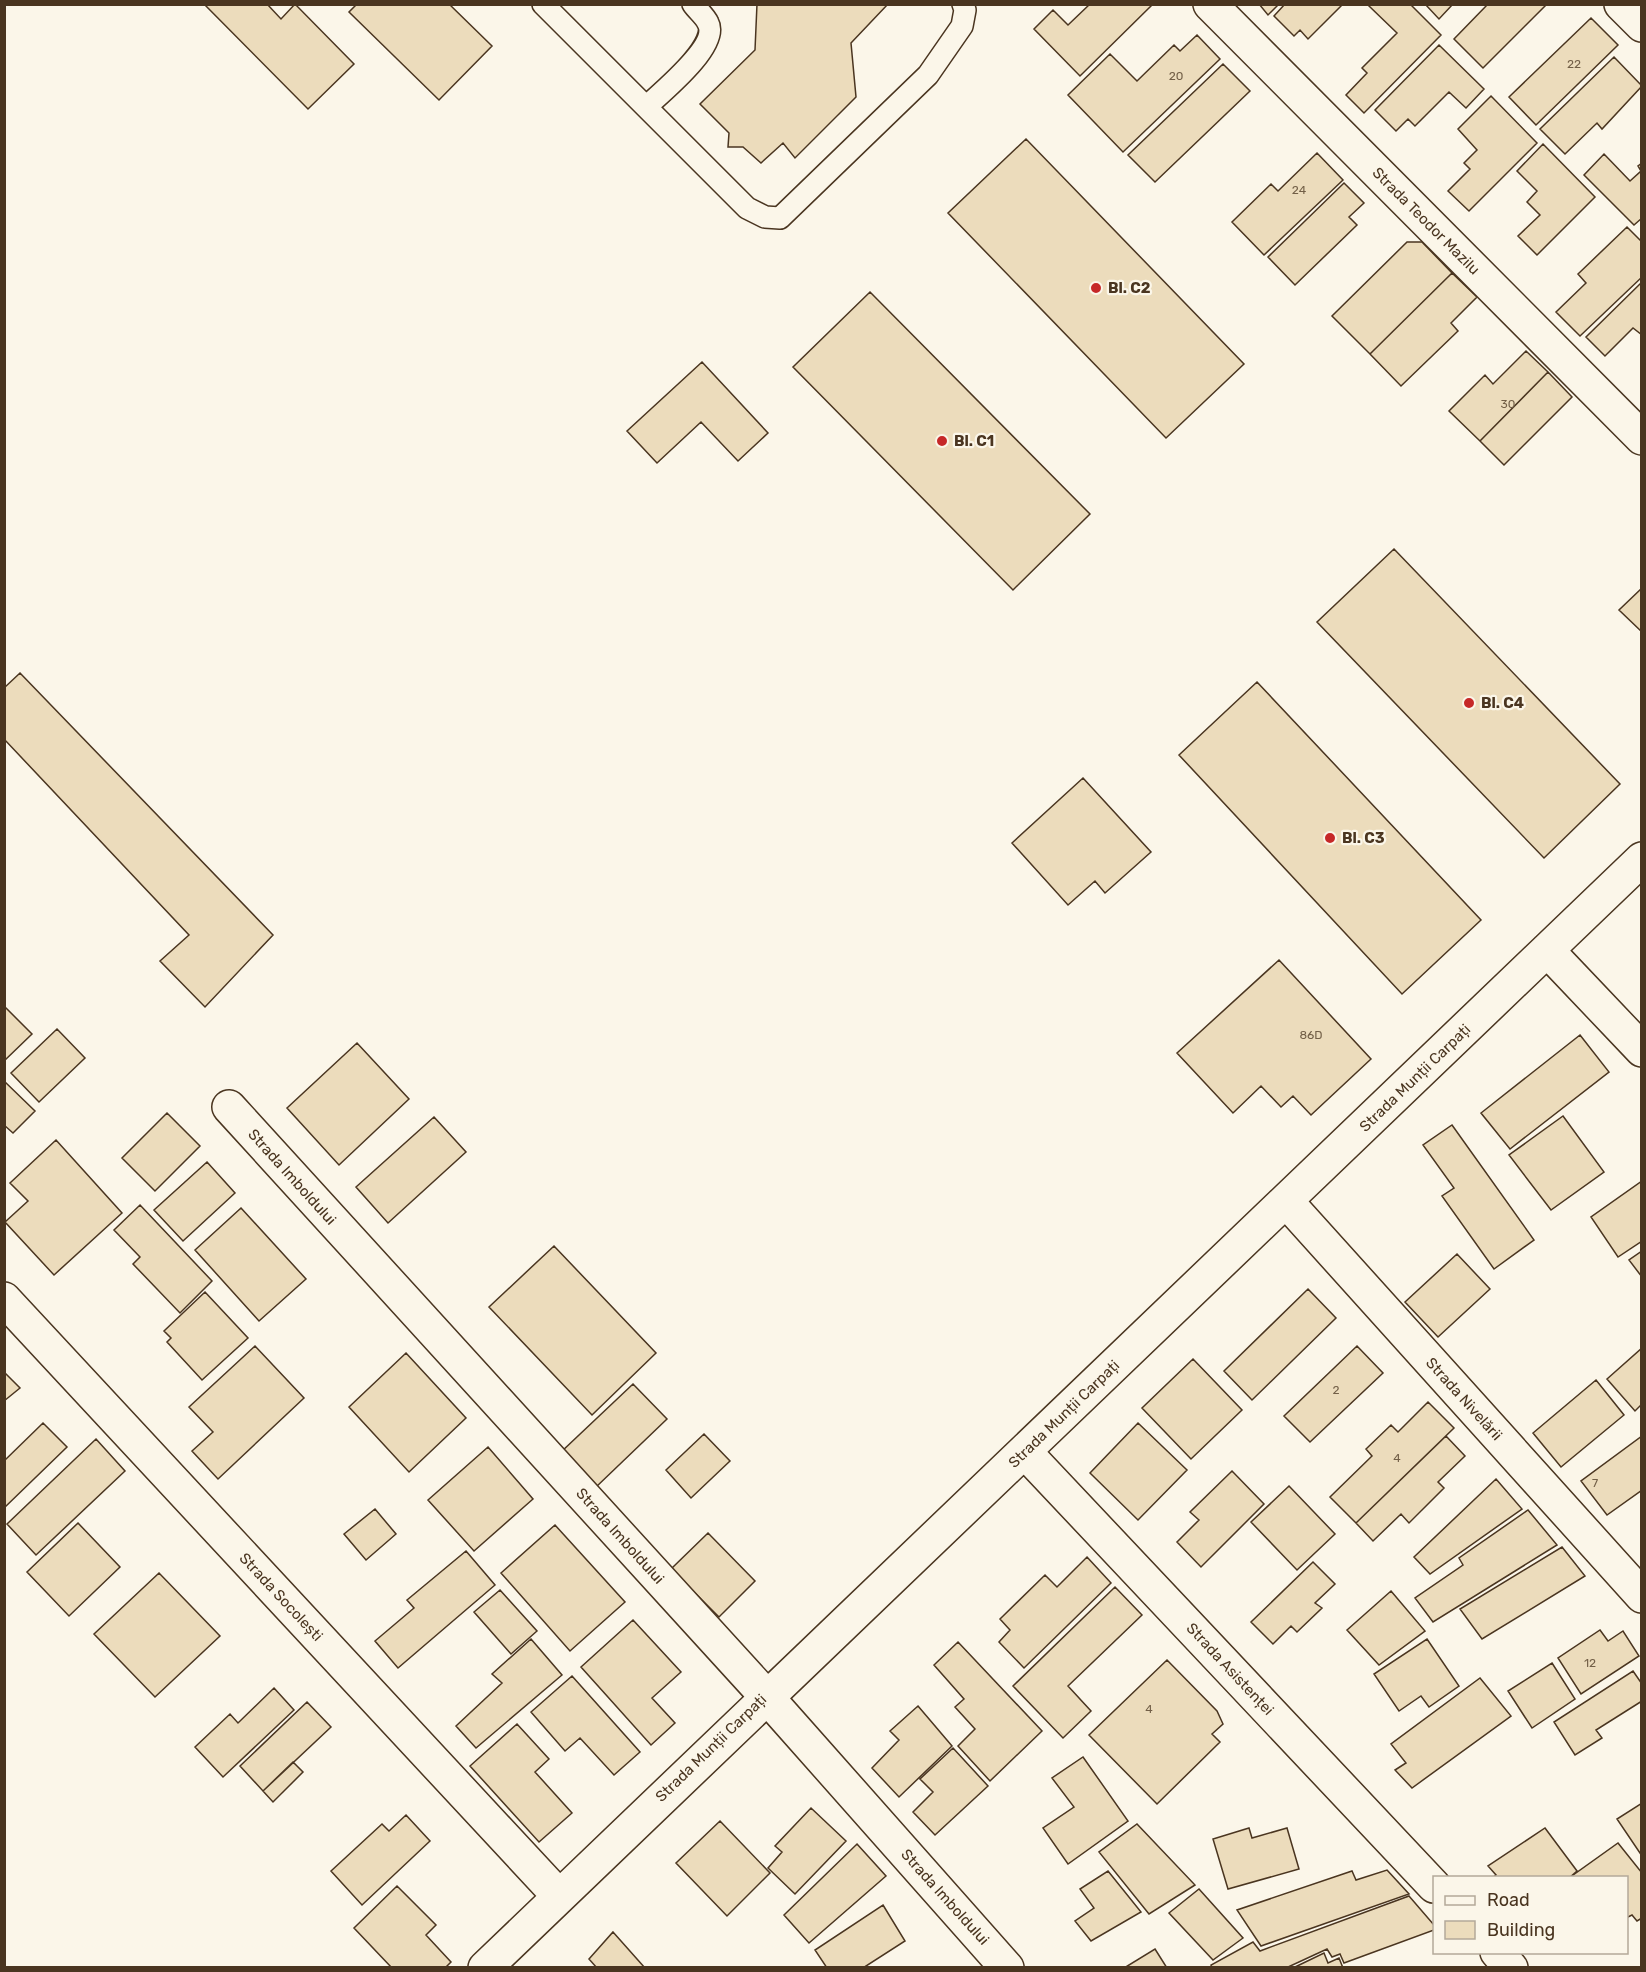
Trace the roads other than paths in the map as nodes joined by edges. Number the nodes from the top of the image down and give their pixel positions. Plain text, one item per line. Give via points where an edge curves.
1 (543, 4) edge
2 (693, 4) edge
3 (963, 4) edge
4 (1210, 4) edge
5 (1621, 4) edge
6 (1641, 25) edge
7 (646, 107) junction
8 (1641, 438) edge
9 (1641, 859) edge
10 (1547, 950) junction
11 (1641, 1050) edge
12 (229, 1107) dead end
13 (1287, 1202) junction
14 (4, 1299) edge
15 (1025, 1452) junction
16 (1641, 1596) edge
17 (765, 1696) junction
18 (1433, 1885) edge
19 (558, 1895) junction
20 (1498, 1954) edge
21 (485, 1968) edge
22 (1008, 1968) edge
23 (1511, 1968) edge

1 - 7 lane
2 - 7 lane via 709,23 710,36 699,55
3 - 7 lane via 963,26 928,75 780,218 765,217 747,208
4 - 8 street, Strada Teodor Mazilu
5 - 6 street
9 - 10 street, Strada Munții Carpați
10 - 11 street
10 - 13 street, Strada Munții Carpați
12 - 17 street, Strada Imboldului
13 - 15 street, Strada Munții Carpați
13 - 16 street, Strada Nivelării
14 - 19 street, Strada Socolești
15 - 17 street, Strada Munții Carpați
15 - 18 street, Strada Asistenței
17 - 19 street, Strada Munții Carpați
17 - 22 street, Strada Imboldului
19 - 21 street, Strada Munții Carpați
20 - 23 street

